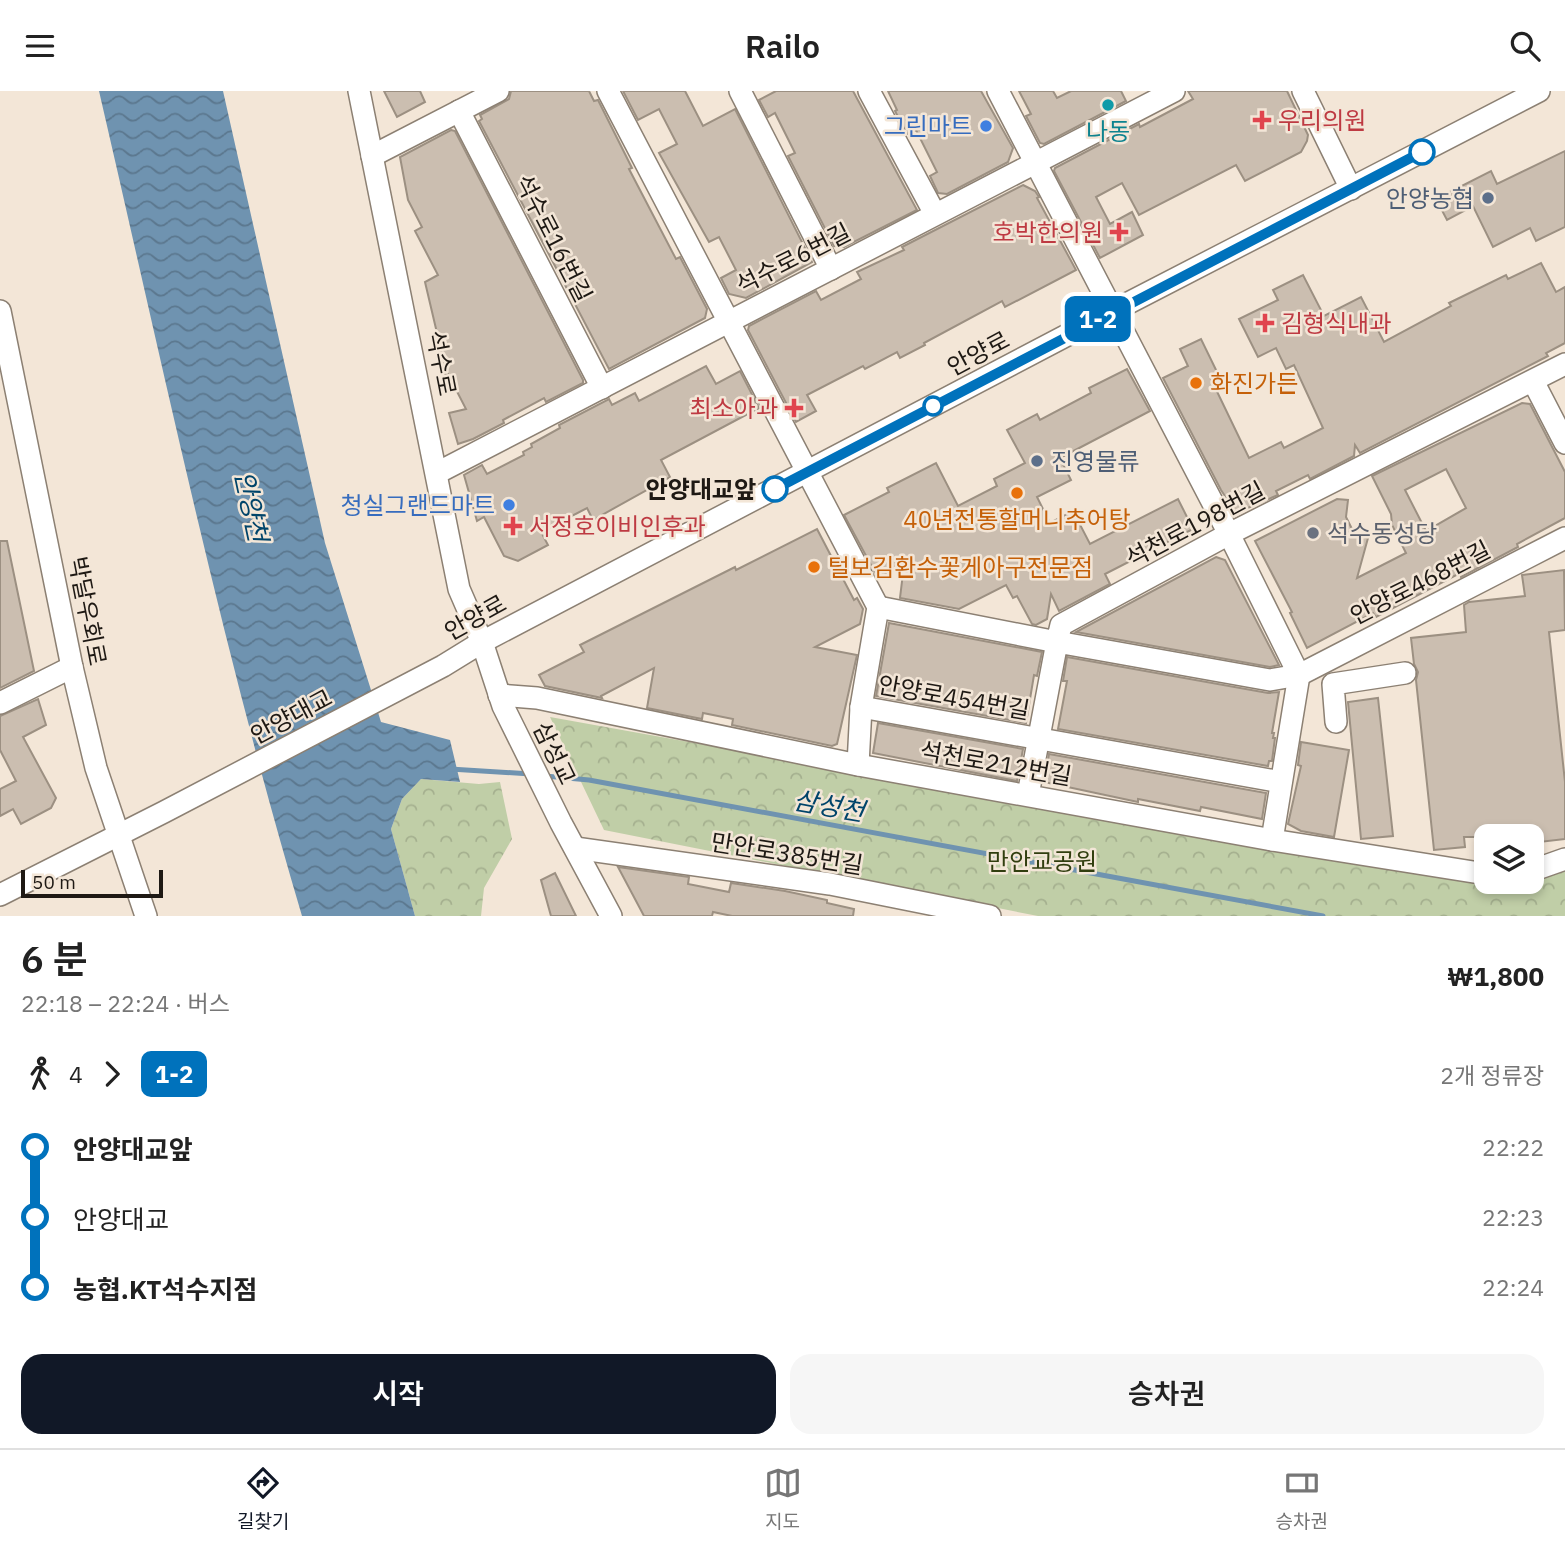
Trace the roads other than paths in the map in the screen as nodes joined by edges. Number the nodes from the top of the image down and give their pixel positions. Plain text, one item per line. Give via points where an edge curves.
1 (359, 91) edge
2 (498, 91) edge
3 (608, 91) edge
4 (740, 91) edge
5 (869, 91) edge
6 (998, 91) edge
7 (1174, 91) edge
8 (1303, 91) edge
9 (1539, 91) edge
10 (460, 111) junction
11 (372, 156) junction
12 (1035, 162) junction
13 (1351, 189) junction
14 (935, 214) junction
15 (831, 269) junction
16 (0, 311) edge
17 (1113, 311) junction
18 (727, 322) junction
19 (1565, 364) edge
20 (1533, 381) junction
21 (602, 388) junction
22 (1565, 443) edge
23 (807, 472) junction
24 (437, 474) junction
25 (1229, 534) junction
26 (1565, 538) edge
27 (878, 607) junction
28 (482, 642) junction
29 (1057, 642) junction
30 (443, 666) joint
31 (72, 667) junction
32 (1405, 673) dead end
33 (1299, 675) junction
34 (501, 701) junction
35 (0, 703) edge
36 (860, 707) junction
37 (1336, 722) dead end
38 (1039, 738) junction
39 (858, 765) junction
40 (1281, 782) junction
41 (1028, 795) junction
42 (117, 835) junction
43 (1272, 840) junction
44 (575, 848) junction
45 (1565, 859) edge
46 (1544, 866) edge
47 (1474, 872) edge
48 (137, 893) junction
49 (0, 895) edge
50 (139, 916) edge
51 (148, 916) edge
52 (611, 916) edge
53 (990, 916) edge

1 - 11 street, 석수로
2 - 10 street
3 - 18 street
4 - 15 street
5 - 14 street
6 - 12 street
7 - 12 street, 석수로6번길
8 - 13 street
9 - 13 street, 안양로
10 - 11 street
10 - 21 street, 석수로16번길
11 - 24 street, 석수로
12 - 14 street, 석수로6번길
12 - 17 street
13 - 17 street, 안양로
14 - 15 street, 석수로6번길
15 - 18 street, 석수로6번길
16 - 31 street, 박달우회로
17 - 23 street, 안양로
17 - 25 street
18 - 21 street, 석수로6번길
18 - 23 street
19 - 20 street, 석천로198번길
20 - 22 street
20 - 25 street, 석천로198번길
21 - 24 street, 석수로6번길
23 - 27 street
23 - 28 street, 안양로
24 - 28 street, 석수로 via 459,589
25 - 29 street, 석천로198번길 via 1061,625
25 - 33 street
26 - 33 street, 안양로468번길
27 - 29 street
27 - 36 street, 안양로454번길
28 - 30 street, 안양로
28 - 34 street, 삼성교
29 - 33 street, 안양로468번길 via 1270,680
29 - 38 street
30 - 42 street, 안양대교
31 - 35 street
31 - 42 street, 박달우회로
32 - 37 street via 1333,684
33 - 40 street
34 - 39 street, 석천로212번길 via 537,698
34 - 44 street, 삼성교
36 - 38 street, 안양로454번길
36 - 39 street, 안양로454번길
38 - 40 street
38 - 41 street
39 - 41 street, 석천로212번길
40 - 43 street
41 - 43 street, 석천로212번길
42 - 48 street, 박달우회로
42 - 49 street
43 - 47 street, 석천로212번길
44 - 52 street, 삼성교
44 - 53 street, 만안로385번길 via 830,884
45 - 46 street
48 - 50 street
48 - 51 street, 박달우회로

